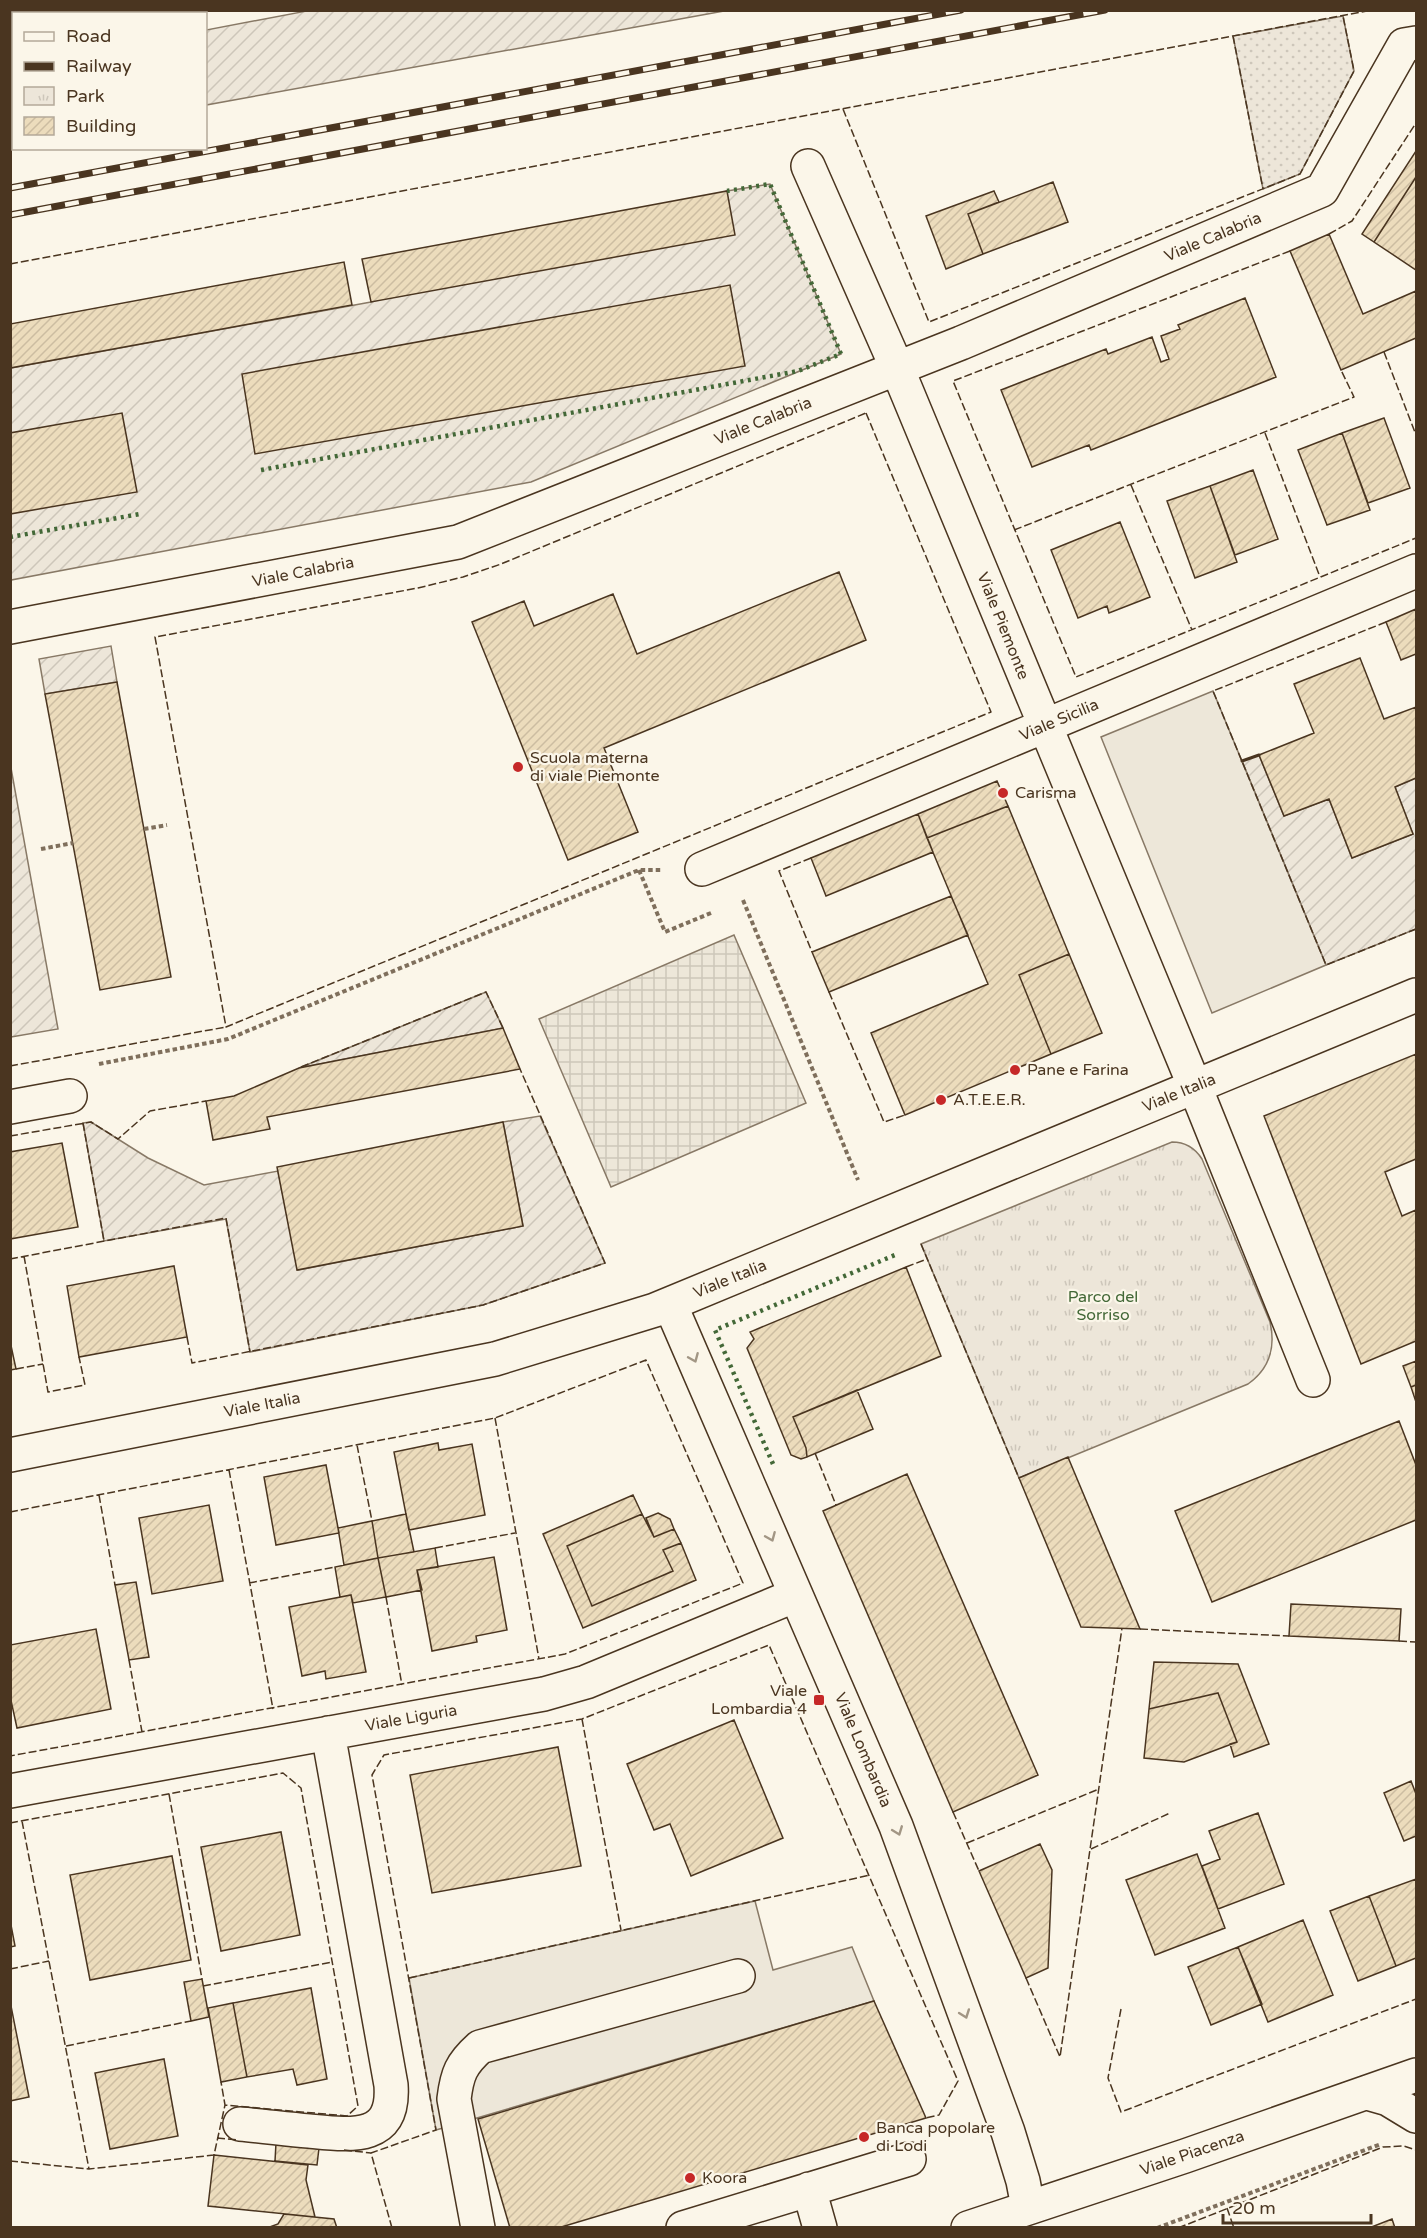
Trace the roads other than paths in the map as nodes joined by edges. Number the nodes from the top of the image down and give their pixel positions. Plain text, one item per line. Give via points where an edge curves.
1 (1416, 43) edge
2 (808, 166) dead end
3 (897, 368) junction
4 (1416, 571) edge
5 (10, 627) edge
6 (1044, 726) junction
7 (702, 869) road end
8 (1416, 995) edge
9 (1195, 1087) junction
10 (70, 1096) road end
11 (10, 1107) edge
12 (670, 1304) junction
13 (1313, 1380) dead end
14 (10, 1455) edge
15 (796, 1595) junction
16 (328, 1733) junction
17 (10, 1791) edge
18 (738, 1976) dead end
19 (1416, 2076) edge
20 (1367, 2093) junction
21 (1416, 2116) edge
22 (240, 2124) dead end
23 (909, 2159) dead end
24 (809, 2189) junction
25 (1028, 2208) junction
26 (971, 2227) edge
27 (478, 2228) edge
28 (683, 2228) edge
29 (820, 2228) edge

1 - 3 street, Viale Calabria via 1404,45 1322,190
2 - 3 street, Viale Piemonte
3 - 5 street, Viale Calabria via 458,542
3 - 6 street, Viale Piemonte
4 - 6 street, Viale Sicilia
6 - 7 street, Viale Sicilia
6 - 9 street, Viale Piemonte
8 - 9 street, Viale Italia
9 - 12 street, Viale Italia
9 - 13 street, Viale Piemonte
10 - 11 street
12 - 14 street, Viale Italia via 495,1359
12 -> 15 street, Viale Lombardia
15 - 16 street, Viale Liguria via 586,1683
15 -> 25 street, Viale Lombardia via 896,1826 1008,2132
16 - 17 street, Viale Liguria
16 - 22 street via 391,2085 389,2112 381,2123 359,2134
18 - 27 street via 480,2047 465,2060 454,2099
19 - 20 street, Viale Piacenza
20 - 21 street via 1388,2099
20 - 25 street, Viale Piacenza
23 - 24 street
24 - 28 street
24 - 29 street
25 - 26 street, Viale Piacenza

